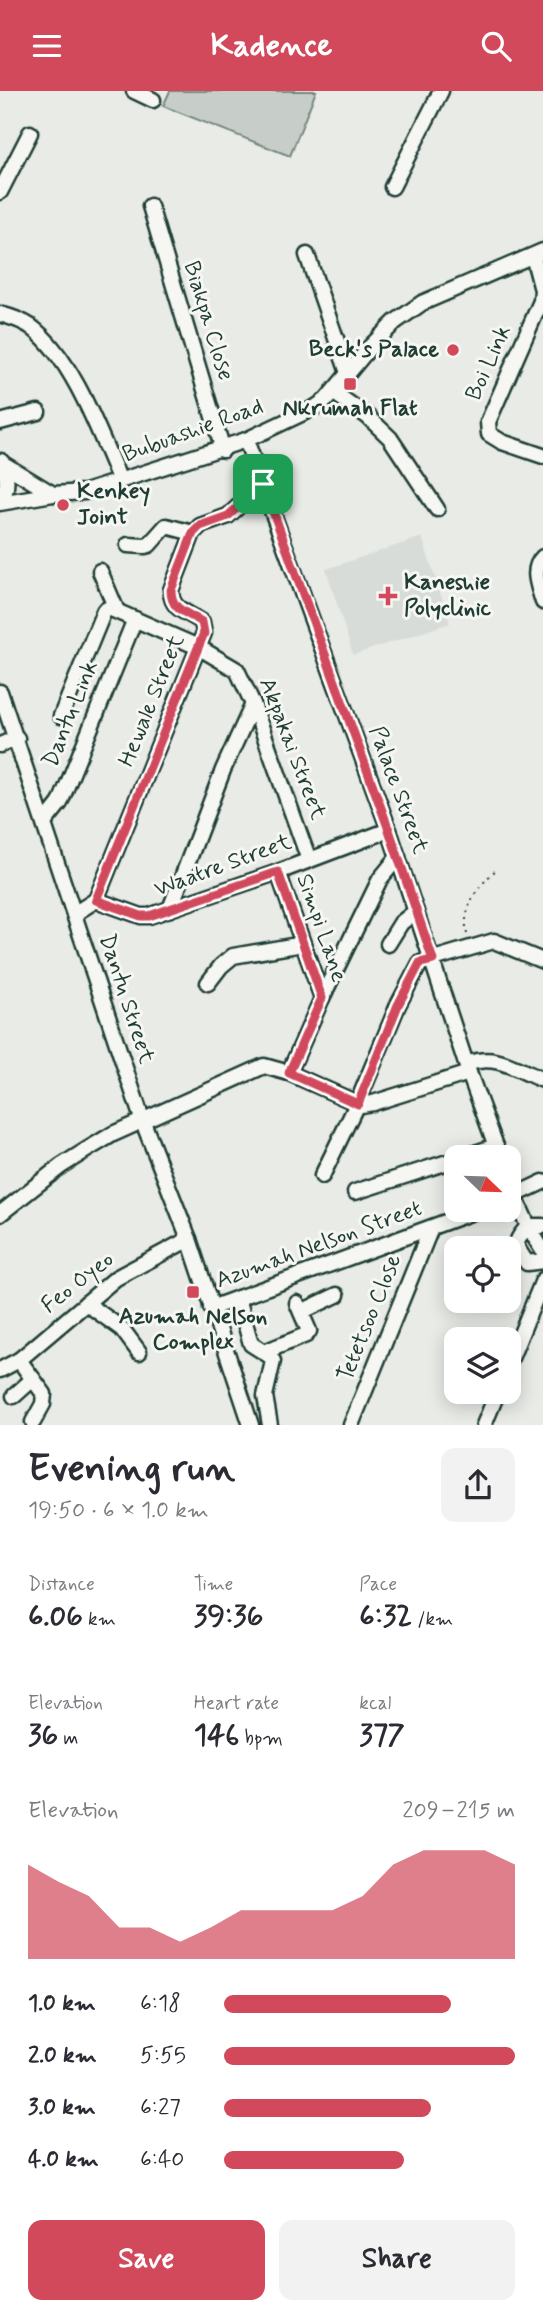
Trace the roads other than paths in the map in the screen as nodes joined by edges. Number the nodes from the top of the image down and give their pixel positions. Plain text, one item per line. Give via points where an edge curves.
1 (134, 91) edge
2 (441, 91) edge
3 (153, 100) dead end
4 (30, 133) dead end
5 (392, 187) dead end
6 (0, 192) edge
7 (150, 206) dead end
8 (538, 253) edge
9 (307, 255) dead end
10 (0, 314) edge
11 (348, 373) junction
12 (333, 392) junction
13 (38, 412) dead end
14 (0, 422) edge
15 (246, 440) junction
16 (223, 450) junction
17 (543, 456) edge
18 (1, 461) edge
19 (120, 481) junction
20 (263, 484) junction
21 (53, 494) junction
22 (0, 503) edge
23 (437, 509) dead end
24 (193, 533) junction
25 (128, 545) dead end
26 (543, 557) edge
27 (100, 571) dead end
28 (543, 602) edge
29 (113, 610) junction
30 (135, 619) junction
31 (198, 647) junction
32 (0, 692) edge
33 (253, 704) junction
34 (61, 716) dead end
35 (17, 739) junction
36 (0, 745) edge
37 (44, 823) junction
38 (389, 830) junction
39 (398, 857) junction
40 (309, 860) junction
41 (278, 872) junction
42 (96, 900) junction
43 (170, 909) junction
44 (416, 911) junction
45 (74, 914) junction
46 (303, 944) junction
47 (388, 944) dead end
48 (433, 960) junction
49 (543, 961) edge
50 (208, 983) dead end
51 (322, 998) junction
52 (468, 1069) junction
53 (289, 1073) junction
54 (543, 1080) edge
55 (358, 1104) junction
56 (143, 1122) junction
57 (496, 1145) edge
58 (444, 1163) edge
59 (322, 1176) dead end
60 (543, 1182) edge
61 (522, 1189) edge
62 (355, 1192) dead end
63 (0, 1214) edge
64 (522, 1214) edge
65 (447, 1222) edge
66 (528, 1226) junction
67 (543, 1226) edge
68 (431, 1228) junction
69 (189, 1239) junction
70 (543, 1251) edge
71 (543, 1261) edge
72 (543, 1280) edge
73 (337, 1295) dead end
74 (238, 1298) junction
75 (86, 1303) junction
76 (211, 1308) junction
77 (521, 1334) edge
78 (139, 1352) dead end
79 (264, 1352) junction
80 (19, 1360) junction
81 (0, 1370) edge
82 (33, 1379) junction
83 (14, 1396) dead end
84 (493, 1404) edge
85 (33, 1422) dead end
86 (251, 1425) edge
87 (270, 1425) edge
88 (351, 1425) edge
89 (484, 1425) edge

1 - 3 street
2 - 5 street
4 - 6 street
7 - 16 street, Biakpa Close
8 - 11 street, Bubuashie Road via 422,303 395,322
8 - 17 street, Boi Link via 541,301 488,422 489,433 502,442
9 - 11 street
10 - 19 street via 23,322 51,345 92,416
11 - 12 street, Bubuashie Road
12 - 15 street, Bubuashie Road via 316,407
12 - 23 street via 390,438
13 - 14 street
15 - 16 street, Bubuashie Road
15 - 20 street, Palace Street
16 - 19 street, Bubuashie Road
18 - 21 street
18 - 22 street via 7,484
19 - 21 street, Bubuashie Road via 85,492
20 - 24 street via 228,516
20 - 38 street, Palace Street
21 - 22 street, Bubuashie Road
24 - 25 street via 166,526 149,545
24 - 31 street, Hewale Street via 171,600 202,622 204,633
26 - 28 street via 535,573
27 - 29 street
29 - 30 street, Akpakai Street
29 - 34 street via 104,611
30 - 31 street, Akpakai Street
30 - 37 street, Dantu Link via 60,803
31 - 33 street, Akpakai Street via 237,670
31 - 42 street, Hewale Street
32 - 35 street, Dantu Street
33 - 40 street, Akpakai Street
33 - 43 street
35 - 36 street
35 - 37 street, Dantu Street
37 - 45 street, Dantu Street
38 - 39 street, Palace Street
38 - 40 street, Waatre Street
39 - 44 street, Palace Street
39 - 51 street via 380,879
40 - 41 street, Waatre Street
41 - 43 street, Waatre Street
41 - 46 street, Simpi Lane
42 - 43 street, Waatre Street via 144,917
42 - 45 street
44 - 47 street via 401,923
44 - 48 street, Palace Street
45 - 56 street, Dantu Street
46 - 50 street via 233,956
46 - 51 street, Simpi Lane
48 - 49 street via 494,941
48 - 52 street, Palace Street
48 - 55 street via 420,963 398,1005
51 - 53 street
52 - 54 street via 480,1059 494,1060
52 - 55 street via 373,1103
52 - 57 street, Palace Street
53 - 55 street
53 - 56 street via 268,1066 258,1068
55 - 59 street
56 - 63 street via 61,1165
56 - 69 street, Dantu Street
58 - 62 street
60 - 61 street
64 - 66 street
65 - 68 street, Azumah Nelson Street
66 - 67 street
66 - 70 street
66 - 71 street via 516,1246 527,1263
68 - 74 street, Azumah Nelson Street
68 - 88 street, Tetetsoo Close
69 - 75 street, Feo Oyeo via 126,1272
69 - 76 street, Dantu Street
72 - 77 street
73 - 79 street via 299,1308 309,1331 306,1335
74 - 76 street, Azumah Nelson Street
74 - 79 street via 251,1344
75 - 78 street via 122,1329
75 - 80 street, Feo Oyeo
76 - 86 street, Dantu Street
79 - 87 street via 273,1361 265,1397
80 - 81 street, Feo Oyeo
80 - 82 street
82 - 83 street
82 - 85 street via 45,1398
84 - 89 street

